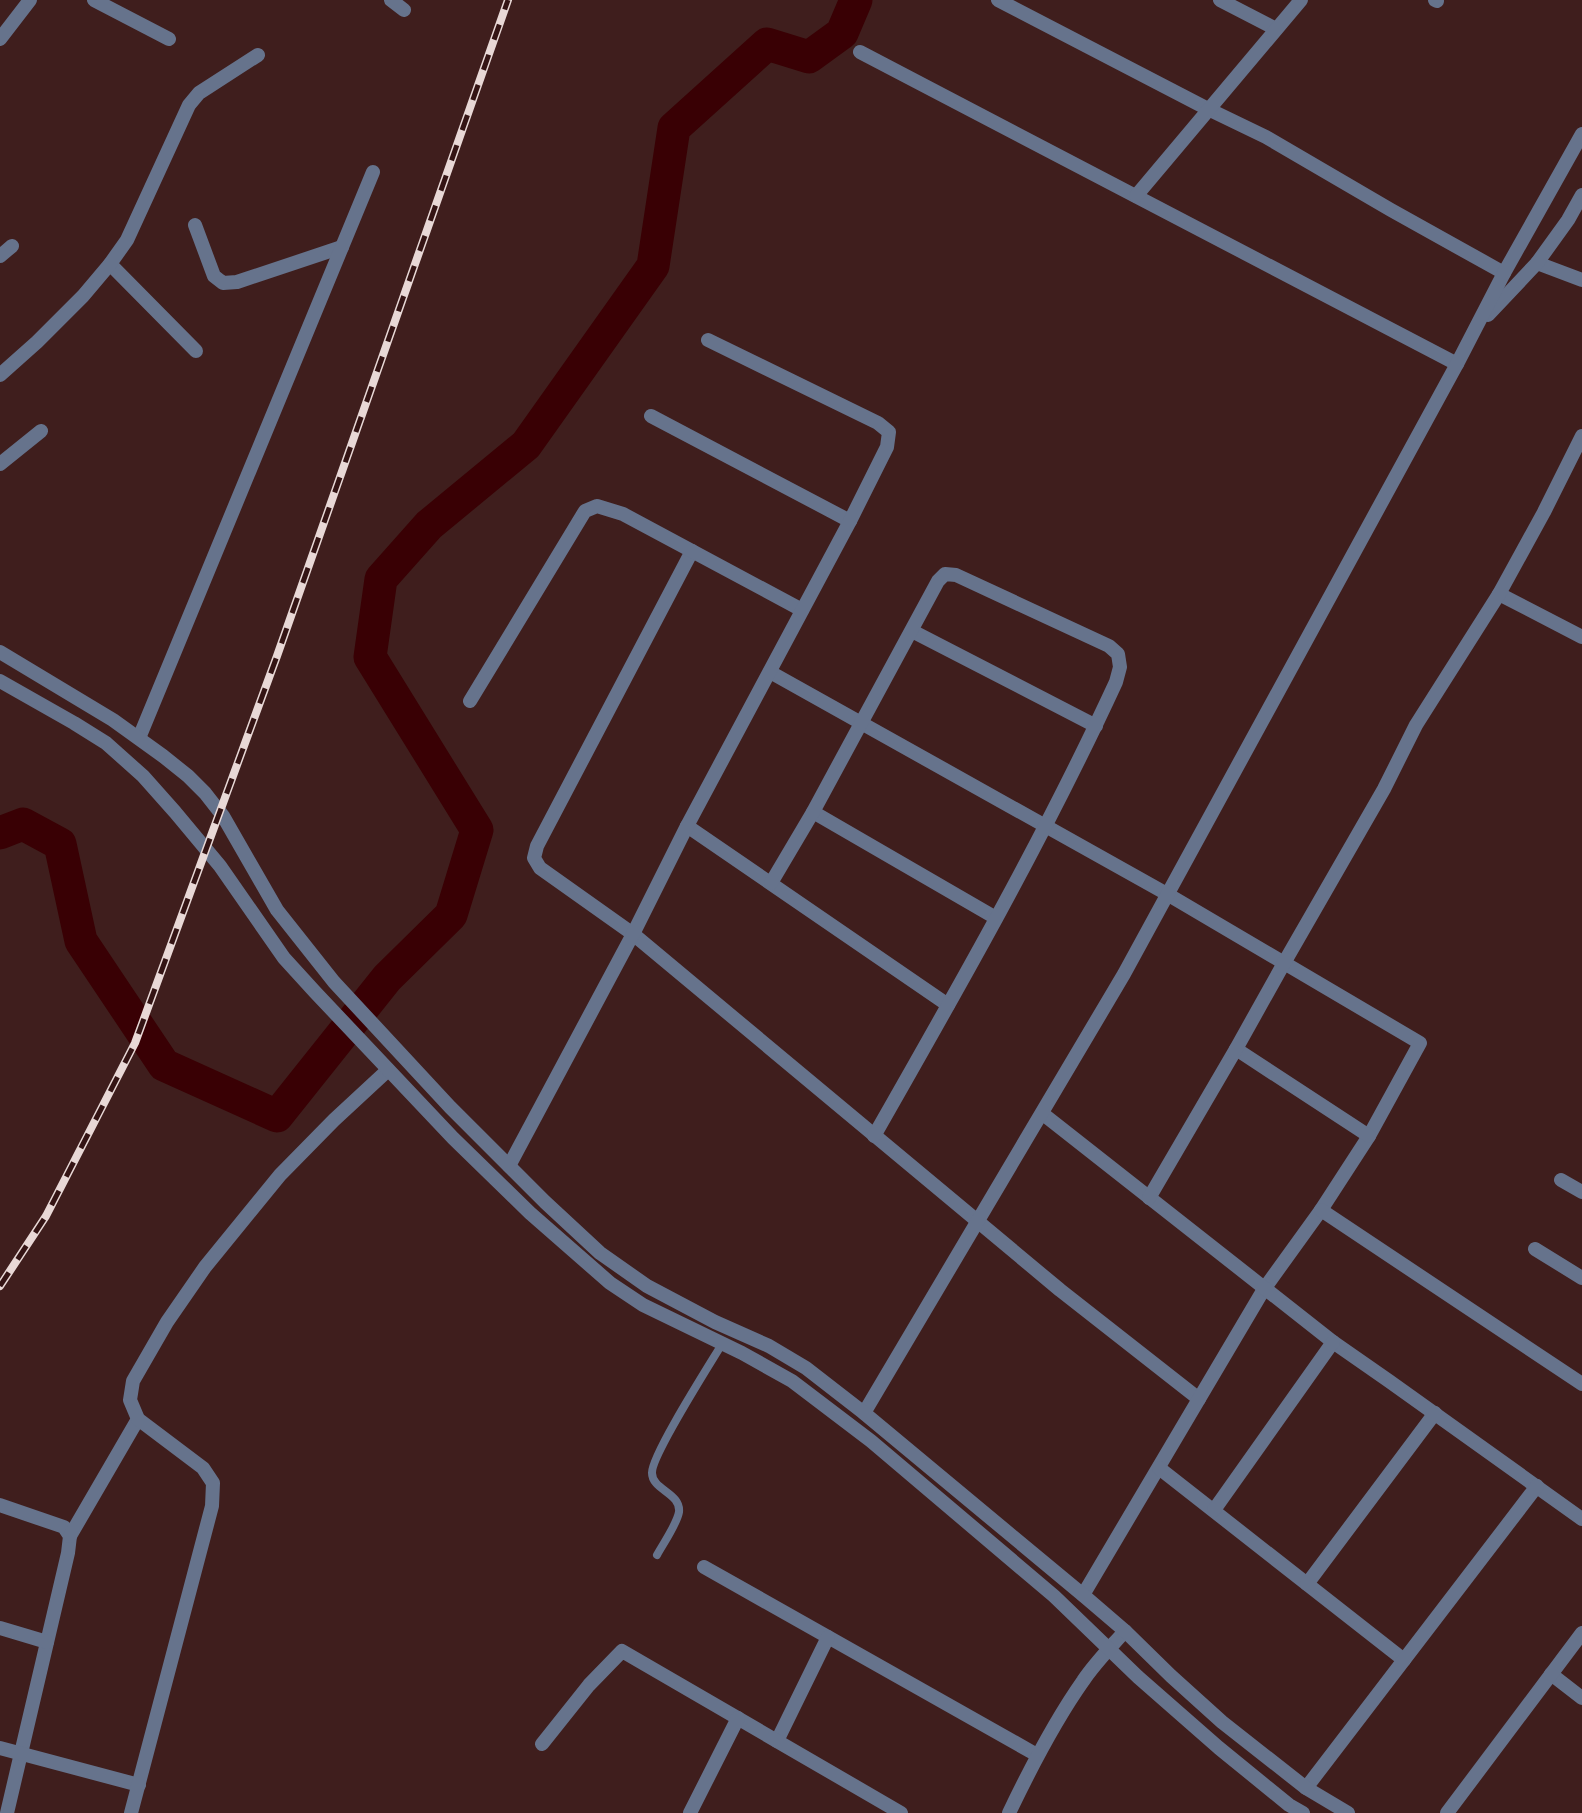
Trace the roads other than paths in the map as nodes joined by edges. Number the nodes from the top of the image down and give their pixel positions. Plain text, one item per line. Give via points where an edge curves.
1 (30, 0) edge
2 (94, 0) edge
3 (391, 0) edge
4 (998, 0) edge
5 (1220, 0) edge
6 (1301, 0) edge
7 (404, 10) dead end
8 (1276, 29) junction
9 (169, 38) dead end
10 (0, 39) edge
11 (860, 52) dead end
12 (258, 55) dead end
13 (1209, 109) junction
14 (1582, 134) edge
15 (373, 172) dead end
16 (1582, 195) edge
17 (1136, 196) junction
18 (195, 225) dead end
19 (342, 247) junction
20 (1537, 263) junction
21 (110, 264) junction
22 (1504, 274) junction
23 (1582, 280) edge
24 (1477, 326) junction
25 (708, 340) dead end
26 (196, 351) dead end
27 (1457, 365) junction
28 (0, 375) edge
29 (650, 416) dead end
30 (41, 431) dead end
31 (1582, 436) edge
32 (0, 464) edge
33 (850, 521) junction
34 (692, 551) junction
35 (1499, 594) junction
36 (802, 610) junction
37 (912, 631) junction
38 (1582, 637) edge
39 (0, 652) edge
40 (769, 673) junction
41 (0, 681) edge
42 (470, 701) dead end
43 (862, 723) junction
44 (1096, 726) junction
45 (139, 738) junction
46 (813, 812) junction
47 (687, 827) junction
48 (1045, 827) junction
49 (771, 883) junction
50 (1167, 894) junction
51 (996, 918) junction
52 (634, 934) junction
53 (1284, 963) junction
54 (948, 1005) junction
55 (1237, 1049) junction
56 (388, 1070) junction
57 (1043, 1114) junction
58 (874, 1136) junction
59 (1369, 1136) junction
60 (509, 1166) junction
61 (1561, 1180) dead end
62 (1582, 1192) edge
63 (1149, 1198) junction
64 (1321, 1210) junction
65 (978, 1221) junction
66 (1535, 1249) dead end
67 (1582, 1278) edge
68 (1264, 1289) junction
69 (1332, 1342) junction
70 (722, 1344) junction
71 (1582, 1384) edge
72 (1199, 1399) junction
73 (864, 1413) junction
74 (1435, 1413) junction
75 (138, 1419) junction
76 (1159, 1468) junction
77 (1537, 1486) junction
78 (0, 1506) edge
79 (1214, 1510) junction
80 (1582, 1519) edge
81 (70, 1536) junction
82 (657, 1556) dead end
83 (704, 1567) dead end
84 (1307, 1584) junction
85 (1083, 1595) junction
86 (0, 1628) edge
87 (1125, 1630) junction
88 (1582, 1633) edge
89 (828, 1637) junction
90 (47, 1642) junction
91 (1109, 1648) junction
92 (1404, 1660) junction
93 (1551, 1674) junction
94 (1582, 1698) edge
95 (738, 1718) junction
96 (777, 1741) junction
97 (542, 1744) dead end
98 (0, 1748) edge
99 (21, 1754) junction
100 (1037, 1755) junction
101 (139, 1785) junction
102 (1306, 1788) junction
103 (7, 1813) edge
104 (131, 1813) edge
105 (690, 1813) edge
106 (901, 1813) edge
107 (1009, 1813) edge
108 (1304, 1813) edge
109 (1348, 1813) edge
110 (1447, 1813) edge

1 - 10 street
2 - 9 street
3 - 7 street
4 - 13 street
5 - 8 street
6 - 8 street
8 - 13 street
11 - 17 street
12 - 21 street via 199,93 189,105 127,240
13 - 17 street
13 - 22 street
14 - 22 street
15 - 19 street
16 - 20 street
17 - 27 street
18 - 19 street via 214,276 223,283
19 - 45 street
20 - 23 street
20 - 24 street
21 - 26 street
21 - 28 street via 47,333
22 - 24 street
24 - 27 street
25 - 33 street via 889,432 887,447
27 - 50 street
29 - 33 street
30 - 32 street
31 - 35 street
33 - 36 street
34 - 36 street
34 - 42 street via 623,514 597,506 585,511
34 - 52 street via 534,858 540,868
35 - 38 street
35 - 53 street via 1416,725
36 - 40 street
37 - 43 street
37 - 44 street
37 - 44 street via 945,574 956,575 1109,646 1118,654 1120,667
39 - 45 street
40 - 43 street
40 - 47 street
41 - 56 street via 106,743 143,776 220,866 284,958
43 - 46 street
43 - 48 street
44 - 48 street
45 - 60 street via 188,776 217,808 277,910 334,982
46 - 49 street
46 - 51 street
47 - 49 street
47 - 52 street
48 - 50 street
48 - 51 street
49 - 54 street
50 - 53 street
50 - 57 street
51 - 54 street
52 - 58 street
52 - 60 street
53 - 55 street
53 - 59 street via 1420,1043
54 - 58 street
55 - 59 street
55 - 63 street
56 - 70 street via 530,1213 610,1283 643,1305
56 - 75 street via 280,1175 205,1267 133,1381 130,1400
57 - 63 street
57 - 65 street
58 - 65 street
59 - 64 street
60 - 73 street via 600,1253 647,1286 769,1346
61 - 62 street
63 - 68 street
64 - 68 street
64 - 71 street
65 - 72 street
65 - 73 street
66 - 67 street
68 - 69 street
68 - 72 street
69 - 74 street
69 - 79 street
70 - 82 lane via 652,1472 679,1511
70 - 91 street via 792,1381 871,1441
72 - 76 street
73 - 85 street
74 - 77 street
74 - 84 street
75 - 81 street
75 - 101 street via 203,1468 213,1483 212,1506
76 - 79 street
76 - 85 street
77 - 80 street
77 - 92 street
78 - 81 street via 64,1527
79 - 84 street
81 - 90 street
83 - 89 street
84 - 92 street
85 - 87 street
86 - 90 street
87 - 91 street
87 - 102 street via 1222,1722
88 - 93 street
89 - 96 street
89 - 100 street
90 - 99 street
91 - 100 street via 1084,1678
91 - 108 street via 1219,1748
92 - 102 street
93 - 94 street
93 - 110 street
95 - 96 street
95 - 97 street via 622,1651
95 - 105 street
96 - 106 street
98 - 99 street
99 - 101 street
99 - 103 street
100 - 107 street
101 - 104 street
102 - 109 street

